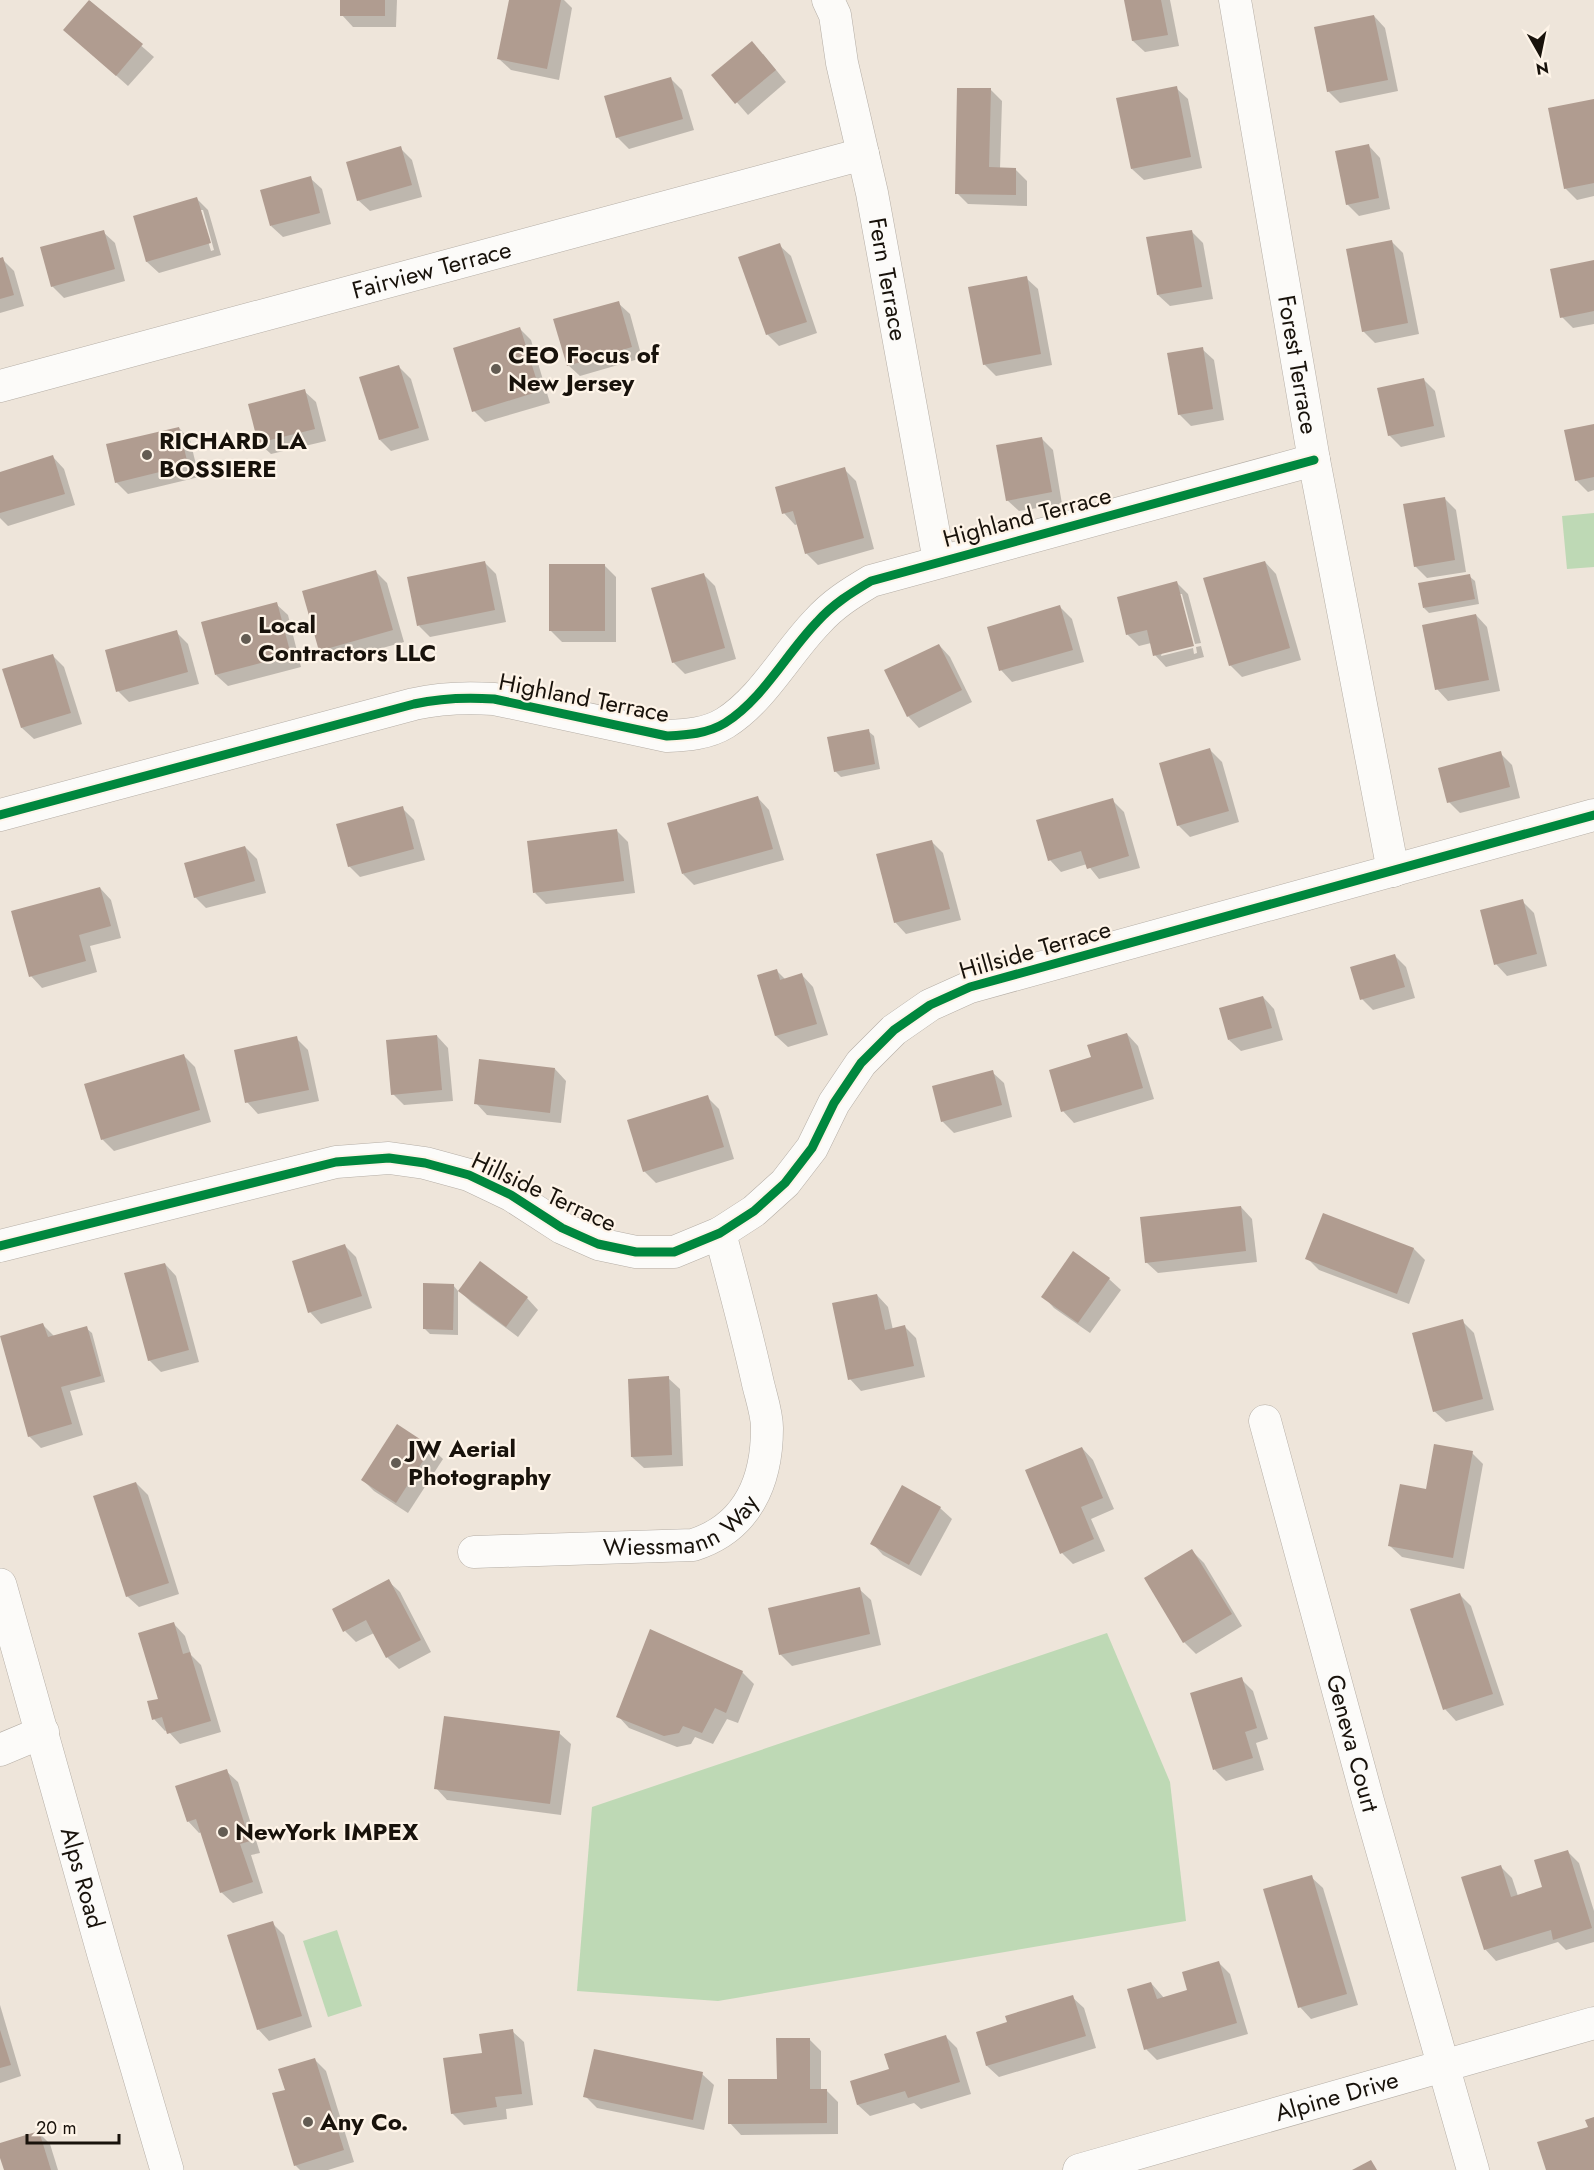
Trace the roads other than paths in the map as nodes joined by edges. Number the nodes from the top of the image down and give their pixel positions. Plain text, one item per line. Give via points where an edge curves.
1 (828, 0) edge
2 (1235, 0) edge
3 (863, 154) junction
4 (0, 386) edge
5 (1314, 460) junction
6 (939, 561) junction
7 (0, 815) edge
8 (1594, 815) edge
9 (1393, 870) junction
10 (720, 1233) junction
11 (0, 1246) edge
12 (1265, 1421) dead end
13 (474, 1552) dead end
14 (0, 1585) edge
15 (43, 1732) junction
16 (0, 1750) edge
17 (1594, 2023) edge
18 (1443, 2066) junction
19 (167, 2170) edge
20 (1079, 2170) edge
21 (1473, 2170) edge

1 - 3 street, Fern Terrace
2 - 5 street, Forest Terrace
3 - 4 street, Fairview Terrace
3 - 6 street, Fern Terrace
5 - 6 street, Highland Terrace
5 - 9 street, Forest Terrace
6 - 7 street, Highland Terrace via 871,581 842,598 748,705 724,724 696,734 668,736 494,699 440,699
8 - 9 street, Hillside Terrace
9 - 10 street, Hillside Terrace via 970,987 930,1005 894,1030 861,1063 834,1103 812,1148 785,1183 754,1211
10 - 11 street, Hillside Terrace via 674,1252 636,1252 598,1244 469,1175 389,1158 336,1162
10 - 13 street, Wiessmann Way via 767,1425 765,1458 757,1487 742,1513 731,1527 693,1545
12 - 18 street, Geneva Court
14 - 15 main road, Alps Road
15 - 16 street
15 - 19 main road, Alps Road
17 - 18 street, Alpine Drive
18 - 20 street, Alpine Drive
18 - 21 street, Geneva Court

